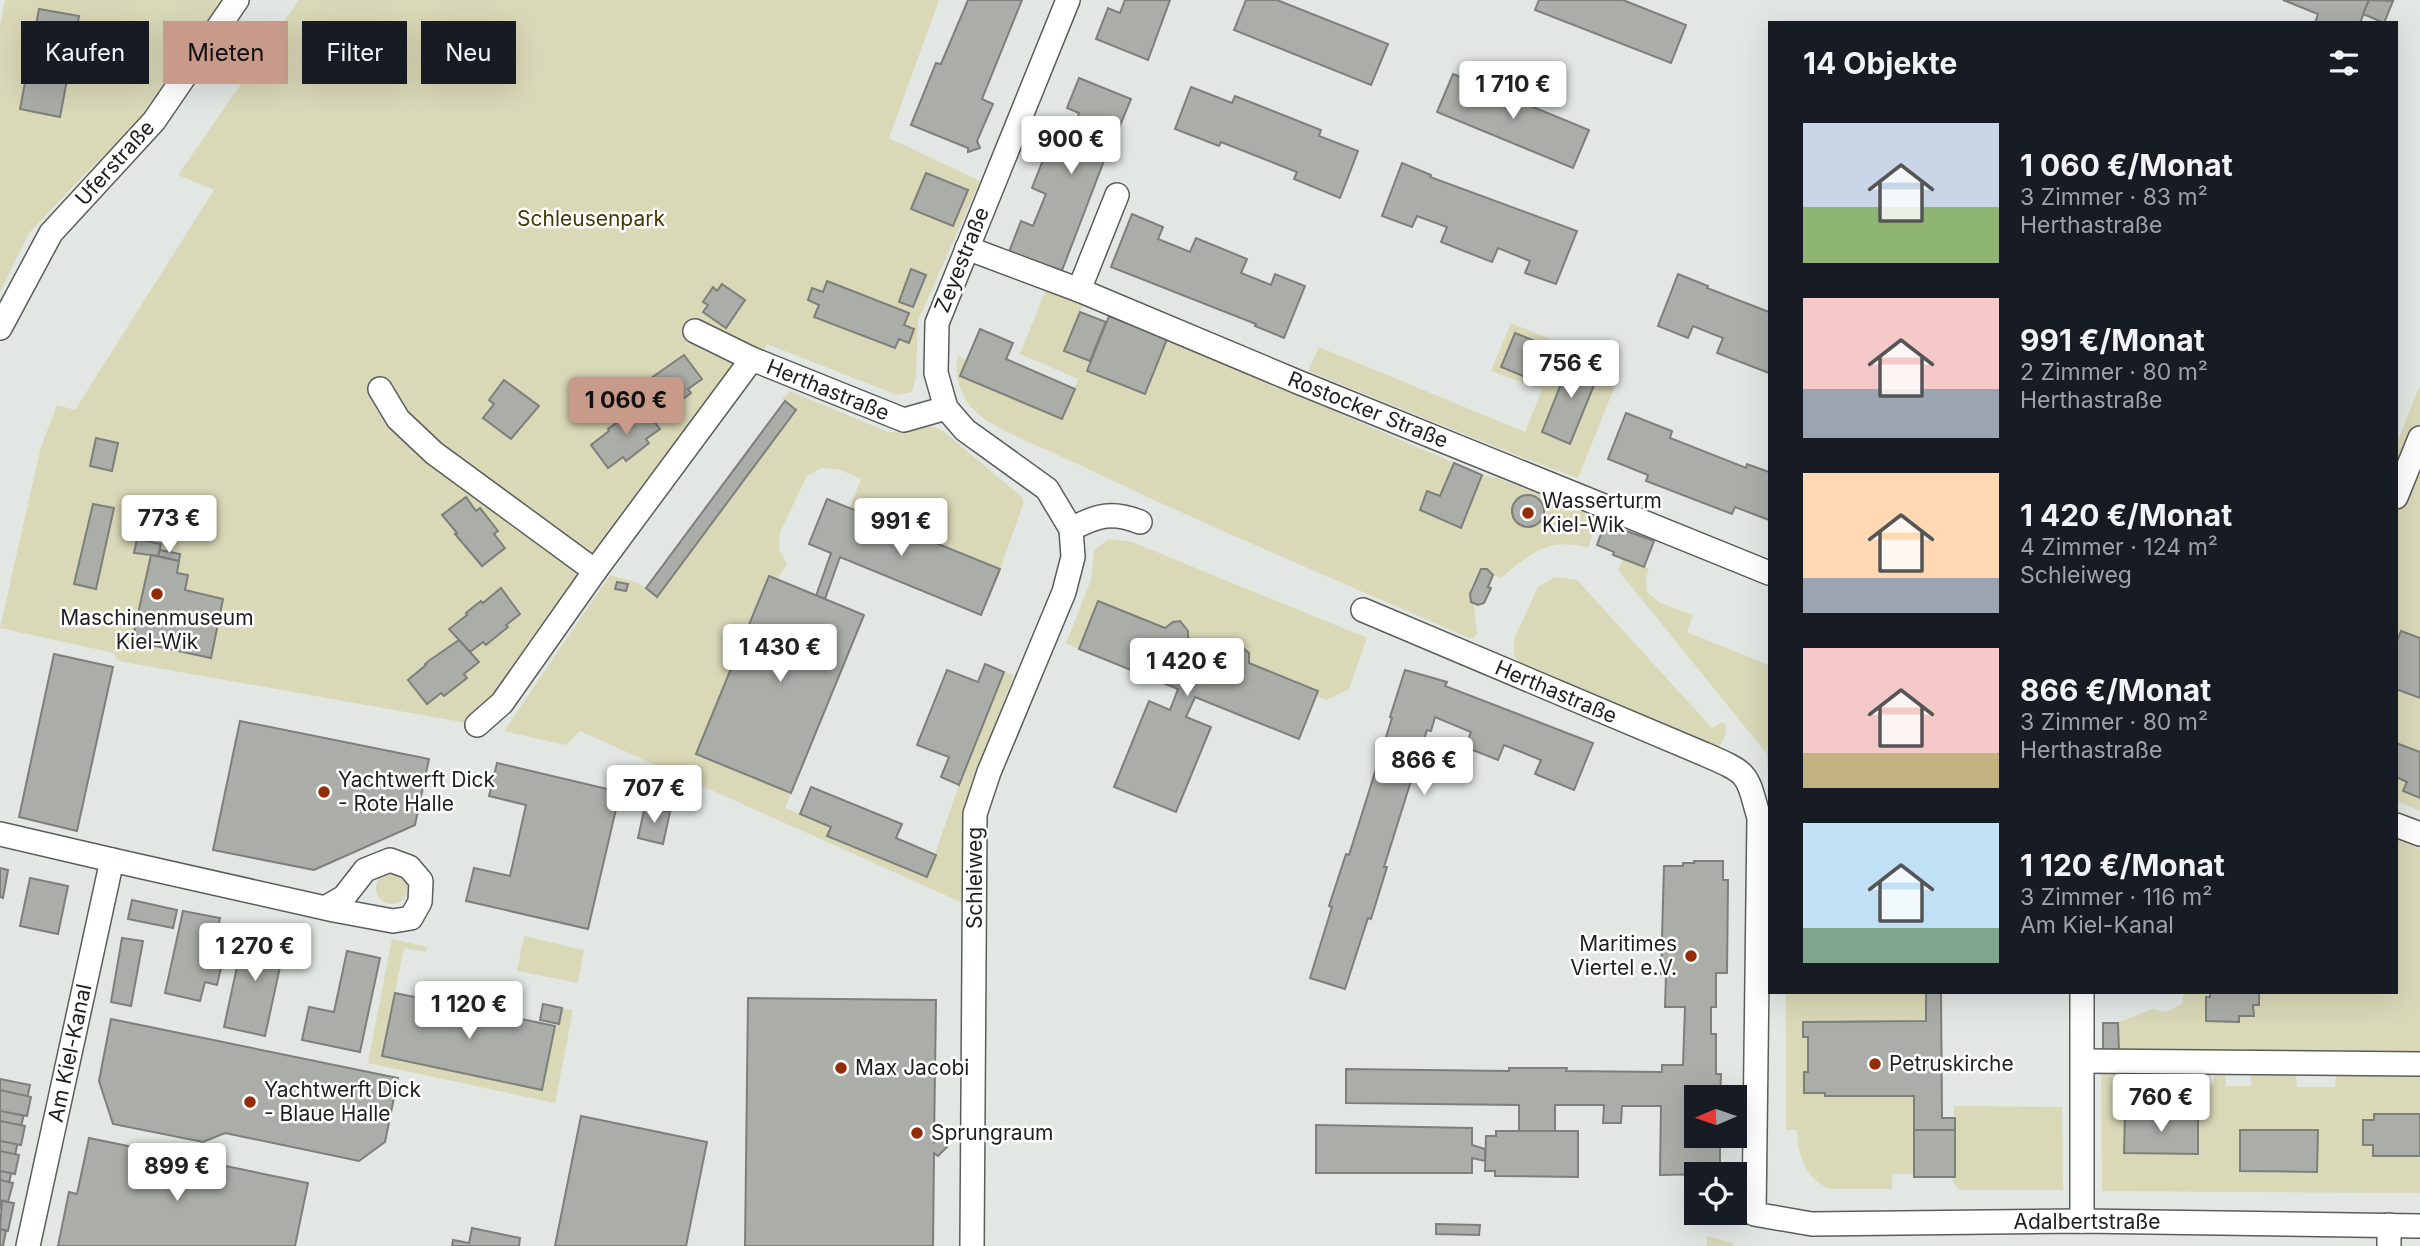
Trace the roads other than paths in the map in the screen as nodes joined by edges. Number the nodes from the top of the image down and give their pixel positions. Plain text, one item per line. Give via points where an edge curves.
1 (237, 0) edge
2 (1068, 0) edge
3 (1117, 195) dead end
4 (967, 248) junction
5 (1079, 290) junction
6 (0, 328) edge
7 (695, 331) dead end
8 (752, 359) junction
9 (380, 388) dead end
10 (946, 408) junction
11 (2420, 438) edge
12 (2398, 492) edge
13 (1140, 522) dead end
14 (1071, 528) junction
15 (594, 570) junction
16 (1768, 573) edge
17 (1363, 610) dead end
18 (477, 725) dead end
19 (2398, 826) edge
20 (0, 834) edge
21 (2420, 834) edge
22 (112, 860) junction
23 (325, 908) junction
24 (2082, 994) edge
25 (2083, 1060) junction
26 (2420, 1064) edge
27 (1754, 1214) joint
28 (2082, 1221) junction
29 (2420, 1226) edge
30 (2389, 1235) edge
31 (28, 1246) edge
32 (972, 1246) edge

1 - 6 street, Uferstraße via 154,121 51,233
2 - 4 street, Zeyestraße
3 - 5 street
4 - 5 street, Rostocker Straße
4 - 10 street, Zeyestraße via 936,323 936,373
5 - 16 street, Rostocker Straße
7 - 8 street, Herthastraße
8 - 10 street, Herthastraße via 904,420
8 - 15 street, Herthastraße
9 - 15 street via 398,419 434,453
10 - 14 street via 965,430 1047,489
11 - 12 street
13 - 14 street via 1124,516 1096,516
14 - 32 street, Schleiweg via 1073,557 1064,592 975,814
15 - 18 street, Herthastraße via 502,704
17 - 27 street, Herthastraße via 1734,767 1747,777 1759,818
19 - 21 street
20 - 22 street
22 - 23 street
22 - 31 street, Am Kiel-Kanal
23 - 23 street via 344,897 365,870 390,860 409,867 421,881 428,904 411,918 393,921
24 - 25 street
25 - 26 street
25 - 28 street
27 - 28 street, Adalbertstraße via 1812,1224
28 - 30 street, Adalbertstraße
29 - 30 street, Adalbertstraße

